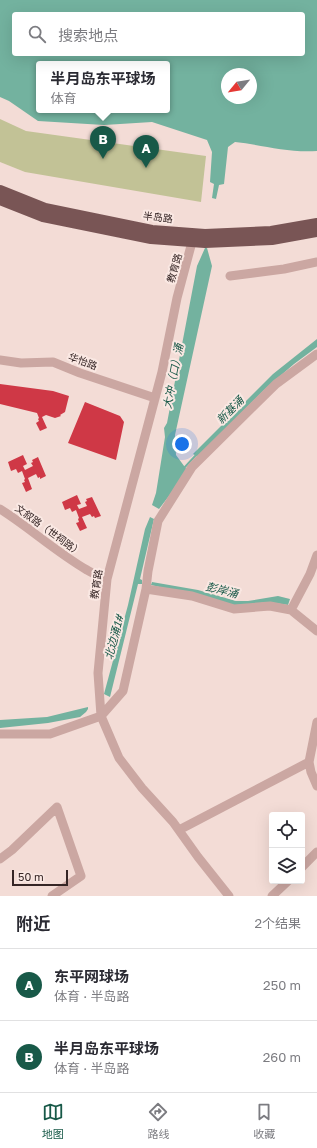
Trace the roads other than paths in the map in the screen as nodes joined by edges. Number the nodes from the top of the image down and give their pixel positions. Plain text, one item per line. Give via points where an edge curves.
1 (0, 190) edge
2 (0, 200) edge
3 (317, 223) edge
4 (317, 232) edge
5 (192, 242) junction
6 (317, 262) edge
7 (230, 276) dead end
8 (317, 354) edge
9 (0, 360) edge
10 (155, 398) junction
11 (0, 509) edge
12 (317, 555) edge
13 (107, 579) junction
14 (146, 589) junction
15 (291, 610) junction
16 (317, 631) edge
17 (101, 716) junction
18 (317, 722) edge
19 (0, 734) edge
20 (309, 762) junction
21 (317, 786) edge
22 (179, 830) junction
23 (317, 852) edge
24 (0, 859) edge
25 (305, 864) edge
26 (285, 884) edge
27 (52, 896) edge
28 (229, 896) edge
29 (272, 896) edge

1 - 3 main road, 半岛路 via 45,208 152,230 212,234 271,231
2 - 5 main road via 43,217 151,239
4 - 5 main road via 272,240
5 - 10 street, 教育路
6 - 7 street via 284,270
8 - 14 street via 276,384 192,467 158,521
9 - 10 street, 华怡路 via 21,363 53,362
10 - 13 street, 教育路
11 - 13 street, 文叙路（世祠路） via 88,571
12 - 15 street
13 - 17 street, 教育路 via 98,673
14 - 15 street via 192,596 234,609 270,606
14 - 17 street via 123,691
15 - 16 street
17 - 19 street via 50,734
17 - 22 street, 教育路 via 119,758
18 - 20 street
20 - 21 street
20 - 22 street
22 - 28 street, 教育路
23 - 25 street
24 - 27 street via 57,807 81,876
26 - 29 street

